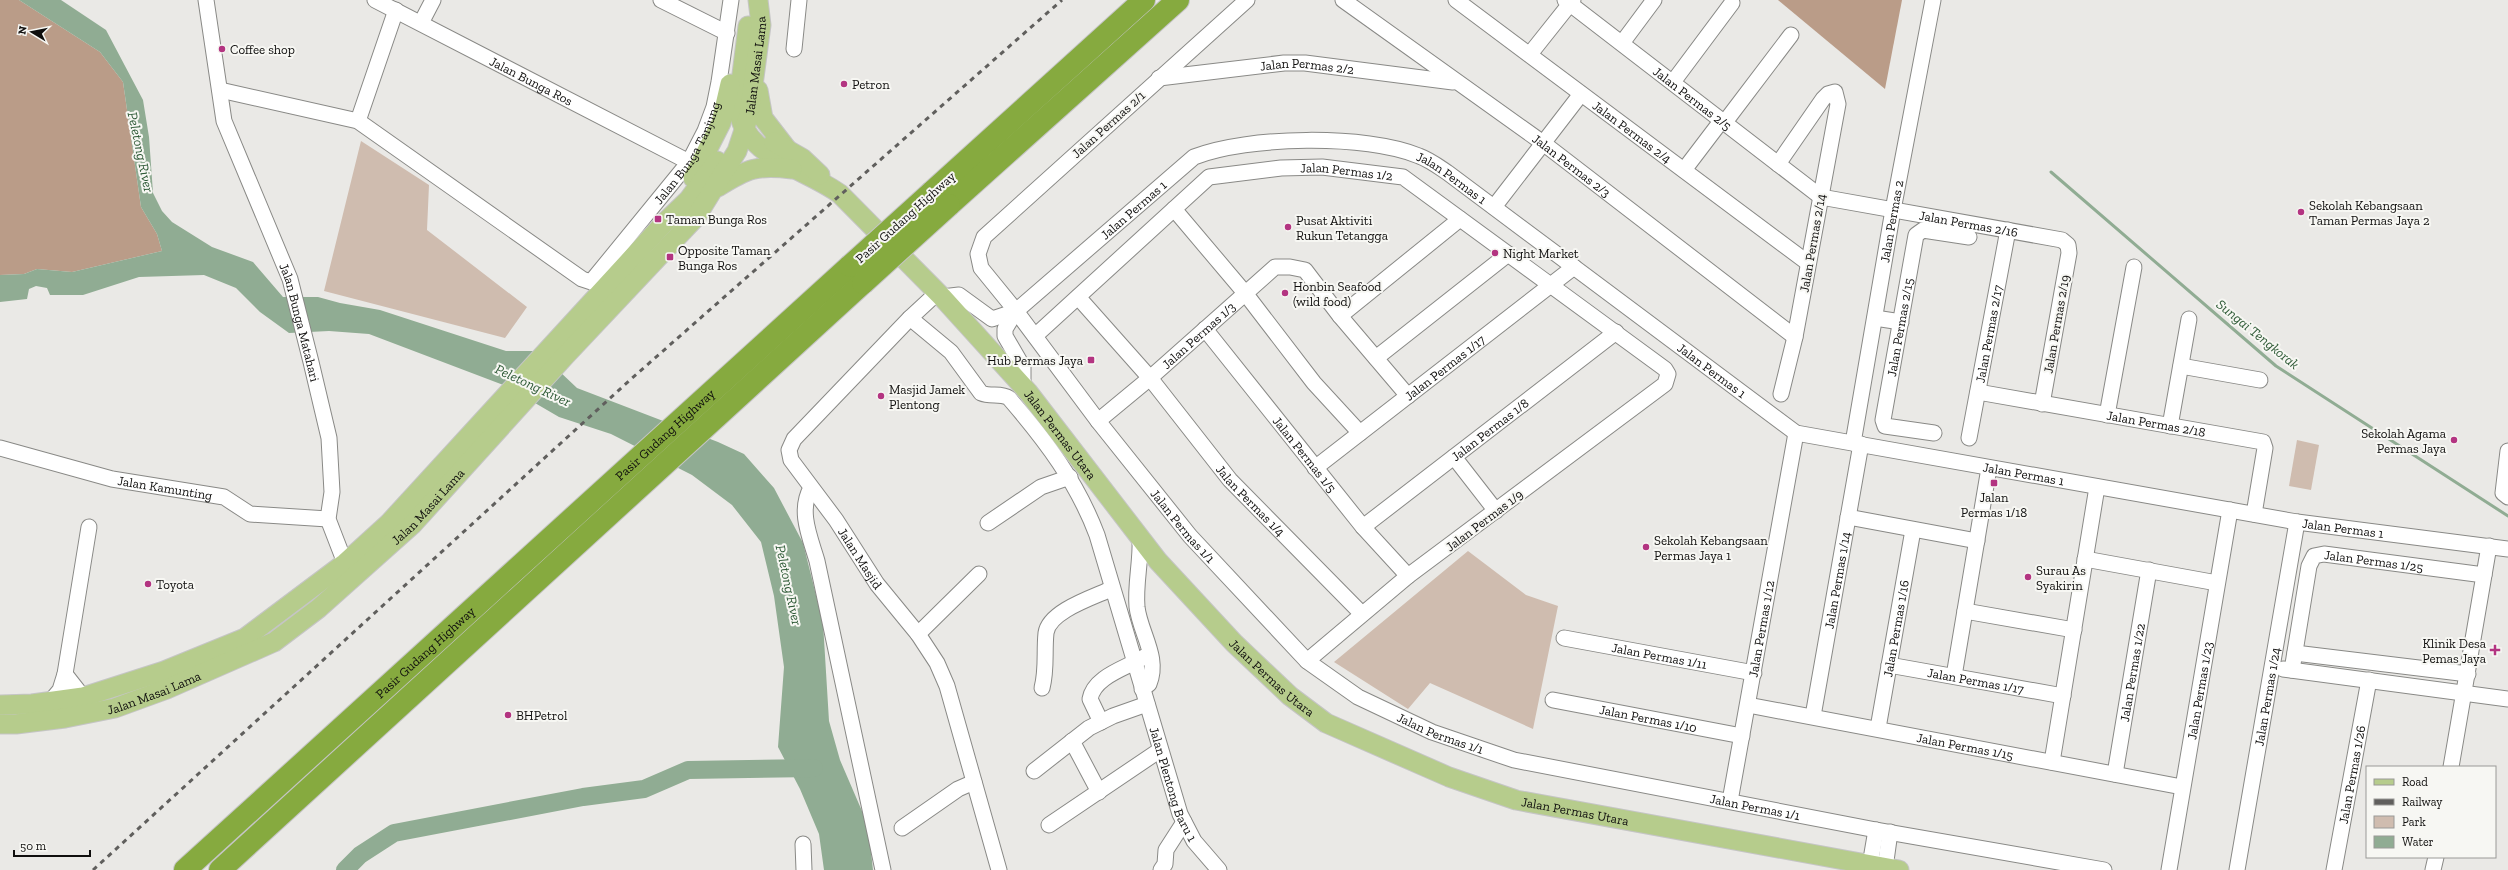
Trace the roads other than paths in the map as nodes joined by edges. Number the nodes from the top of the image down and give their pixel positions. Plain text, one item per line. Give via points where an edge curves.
1 (206, 0) edge
2 (375, 0) edge
3 (433, 0) edge
4 (661, 0) edge
5 (731, 0) edge
6 (757, 0) edge
7 (799, 0) edge
8 (1144, 0) edge
9 (1178, 0) edge
10 (1246, 0) edge
11 (1343, 0) edge
12 (1456, 0) edge
13 (1654, 0) edge
14 (1933, 0) edge
15 (1569, 1) edge
16 (1732, 3) dead end
17 (396, 10) junction
18 (420, 23) junction
19 (748, 26) junction
20 (727, 33) junction
21 (1791, 35) dead end
22 (1622, 43) junction
23 (794, 49) dead end
24 (1530, 54) junction
25 (757, 68) junction
26 (1159, 78) junction
27 (1454, 82) junction
28 (1673, 82) junction
29 (220, 90) junction
30 (1581, 94) junction
31 (358, 121) junction
32 (1724, 121) junction
33 (744, 131) junction
34 (1543, 143) junction
35 (787, 149) junction
36 (688, 162) junction
37 (1778, 164) junction
38 (794, 169) junction
39 (1684, 170) junction
40 (829, 186) junction
41 (713, 191) junction
42 (1821, 197) junction
43 (940, 198) junction
44 (1494, 207) junction
45 (1174, 209) junction
46 (1893, 210) junction
47 (1460, 219) junction
48 (666, 221) junction
49 (2008, 230) junction
50 (1969, 237) dead end
51 (2068, 245) joint
52 (978, 254) joint
53 (1508, 254) junction
54 (1808, 263) junction
55 (1574, 267) junction
56 (2134, 267) dead end
57 (856, 275) junction
58 (1551, 286) junction
59 (1245, 293) junction
60 (939, 295) junction
61 (1078, 297) junction
62 (1016, 311) junction
63 (1340, 316) junction
64 (910, 318) junction
65 (1875, 318) junction
66 (2189, 318) dead end
67 (1901, 322) junction
68 (1205, 329) junction
69 (1616, 332) junction
70 (1035, 336) junction
71 (1795, 337) junction
72 (558, 352) junction
73 (1376, 358) junction
74 (2181, 366) junction
75 (1150, 378) junction
76 (2260, 380) dead end
77 (1665, 384) joint
78 (1024, 387) junction
79 (1978, 392) junction
80 (1781, 394) dead end
81 (1408, 396) junction
82 (2042, 404) junction
83 (507, 407) junction
84 (2107, 415) junction
85 (1098, 421) junction
86 (2170, 426) junction
87 (1360, 433) junction
88 (1796, 433) junction
89 (1934, 433) dead end
90 (1969, 438) dead end
91 (1857, 444) junction
92 (0, 448) edge
93 (2508, 450) edge
94 (1454, 457) junction
95 (1058, 458) junction
96 (1315, 468) junction
97 (1990, 468) junction
98 (1070, 477) junction
99 (1041, 487) junction
100 (2097, 487) junction
101 (811, 488) junction
102 (2506, 495) edge
103 (2230, 510) junction
104 (1496, 511) junction
105 (2254, 514) junction
106 (1848, 517) junction
107 (328, 519) junction
108 (2297, 522) junction
109 (988, 523) dead end
110 (89, 527) dead end
111 (1363, 528) junction
112 (1913, 530) junction
113 (1140, 540) junction
114 (1978, 541) junction
115 (2489, 546) junction
116 (2508, 549) edge
117 (2085, 558) junction
118 (1158, 561) junction
119 (345, 562) junction
120 (2149, 570) junction
121 (980, 574) dead end
122 (2484, 575) junction
123 (1408, 576) junction
124 (2217, 583) junction
125 (1111, 589) junction
126 (1138, 608) junction
127 (1965, 611) junction
128 (1362, 614) junction
129 (2074, 630) junction
130 (918, 634) junction
131 (1564, 638) dead end
132 (1151, 652) junction
133 (2295, 653) junction
134 (1307, 661) junction
135 (1135, 663) junction
136 (1889, 665) junction
137 (2272, 668) junction
138 (2292, 670) junction
139 (1754, 673) junction
140 (65, 674) junction
141 (2468, 674) junction
142 (1954, 676) junction
143 (2369, 680) junction
144 (1042, 688) dead end
145 (1142, 689) junction
146 (2464, 692) junction
147 (83, 696) junction
148 (2063, 696) junction
149 (1553, 700) dead end
150 (2508, 700) edge
151 (50, 702) junction
152 (1147, 704) junction
153 (0, 705) edge
154 (1748, 705) junction
155 (1813, 716) junction
156 (1101, 722) junction
157 (0, 724) edge
158 (1878, 728) junction
159 (1742, 736) junction
160 (1072, 741) junction
161 (1160, 750) junction
162 (2052, 762) junction
163 (2451, 766) edge
164 (1034, 771) dead end
165 (2115, 774) junction
166 (974, 782) junction
167 (2182, 787) junction
168 (1099, 792) junction
169 (1730, 801) junction
170 (1184, 822) junction
171 (1049, 825) dead end
172 (902, 828) dead end
173 (1883, 831) junction
174 (802, 844) dead end
175 (2436, 858) edge
176 (1884, 868) edge
177 (1215, 869) edge
178 (186, 870) edge
179 (220, 870) edge
180 (804, 870) edge
181 (883, 870) edge
182 (999, 870) edge
183 (1161, 870) edge
184 (2104, 870) edge
185 (2168, 870) edge
186 (2237, 870) edge
187 (2334, 870) edge
188 (2434, 870) edge

1 - 29 street, Jalan Bunga Matahari
2 - 17 street, Jalan Bunga Ros
3 - 18 street
4 - 20 street
5 - 20 street, Jalan Bunga Tanjung
6 - 19 main road
6 - 25 main road, Jalan Masai Lama via 761,25
7 - 23 street
8 - 43 highway, Pasir Gudang Highway
9 - 43 highway, Pasir Gudang Highway
10 - 26 street, Jalan Permas 2/1
11 - 27 street, Jalan Permas 2/3
12 - 24 street, Jalan Permas 2/4
13 - 22 street
14 - 46 street, Jalan Permas 2
15 - 22 street, Jalan Permas 2/5
15 - 24 street
16 - 28 street
17 - 18 street, Jalan Bunga Ros
17 - 31 street
18 - 36 street, Jalan Bunga Ros
19 - 33 main road, Jalan Masai Lama via 738,106 739,120
19 - 48 main road via 738,49 721,123 685,192
20 - 36 street, Jalan Bunga Tanjung via 710,119
21 - 32 street
22 - 28 street, Jalan Permas 2/5
24 - 30 street, Jalan Permas 2/4
25 - 33 main road, Jalan Masai Lama
25 - 35 main road via 759,104 763,118
26 - 27 street, Jalan Permas 2/2 via 1284,63 1305,63
26 - 52 street, Jalan Permas 2/1 via 984,237
27 - 34 street, Jalan Permas 2/3
28 - 32 street, Jalan Permas 2/5
29 - 31 street
29 - 107 street, Jalan Bunga Matahari via 224,121 290,279 311,362 329,438 332,492
30 - 34 street
30 - 39 street, Jalan Permas 2/4
31 - 36 street, Jalan Bunga Tanjung via 582,279 591,282
32 - 37 street, Jalan Permas 2/5
32 - 39 street
33 - 35 main road, Jalan Permas Utara via 753,131
33 - 38 main road, Jalan Permas Utara via 755,143
33 - 41 main road, Jalan Masai Lama via 737,151
33 - 48 main road, Jalan Masai Lama via 734,137 689,199
34 - 44 street
34 - 71 street, Jalan Permas 2/3
35 - 40 main road, Jalan Permas Utara via 811,166
37 - 42 street, Jalan Permas 2/5
37 - 42 street, Jalan Permas 2/14 via 1823,99 1835,92 1838,104
38 - 40 main road, Jalan Permas Utara
38 - 41 main road via 755,168 741,172
39 - 54 street, Jalan Permas 2/4
40 - 60 main road, Jalan Permas Utara via 840,194
41 - 72 main road, Jalan Masai Lama via 696,217
42 - 46 street, Jalan Permas 2/16
42 - 54 street, Jalan Permas 2/14
43 - 57 highway, Pasir Gudang Highway, bridge
44 - 55 street, Jalan Permas 1
44 - 62 street, Jalan Permas 1 via 1434,163 1420,156 1393,149 1367,144 1314,140 1211,150 1194,157
45 - 47 street, Jalan Permas 1/2 via 1209,177 1281,168 1322,167 1402,177
45 - 59 street
45 - 61 street, Jalan Permas 1/2
46 - 49 street, Jalan Permas 2/16
46 - 65 street, Jalan Permas 2
47 - 53 street, Jalan Permas 1/2
47 - 63 street
48 - 72 main road, Jalan Masai Lama
49 - 51 street, Jalan Permas 2/16 via 2062,240
49 - 79 street, Jalan Permas 2/17
50 - 67 street, Jalan Permas 2/15 via 1924,230 1916,235
51 - 82 street, Jalan Permas 2/19 via 2069,252
52 - 62 street, Jalan Permas 1/1 via 981,268
53 - 58 street, Jalan Permas 1/2
53 - 73 street
54 - 71 street, Jalan Permas 2/14
55 - 58 street, Jalan Permas 1/17
55 - 88 street, Jalan Permas 1
56 - 84 street
57 - 178 highway, Pasir Gudang Highway via 688,414
57 - 179 highway, Pasir Gudang Highway via 710,423
58 - 69 street, Jalan Permas 1/2
58 - 81 street, Jalan Permas 1/17
59 - 63 street, Jalan Permas 1/3 via 1274,267 1305,270
59 - 68 street, Jalan Permas 1/3
59 - 87 street via 1314,384
60 - 62 street, Jalan Permas 1 via 959,295 992,319
60 - 64 street, Jalan Masjid
60 - 78 main road, Jalan Permas Utara
61 - 70 street, Jalan Permas 1/2
61 - 75 street, Jalan Permas 1/4
62 - 70 street, Jalan Permas 1/1
62 - 78 street, Jalan Permas 1 via 1005,329 1005,336 1023,367
63 - 73 street
64 - 95 street, Jalan Plentong Baru 1 via 951,352 981,393 1008,398
64 - 101 street, Jalan Masjid via 794,439 789,450 791,460
65 - 67 street
65 - 91 street, Jalan Permas 2
66 - 74 street
67 - 89 street, Jalan Permas 2/15 via 1884,423 1885,426
68 - 75 street, Jalan Permas 1/3
68 - 96 street, Jalan Permas 1/5
69 - 77 street, Jalan Permas 1/2 via 1665,369 1668,374
69 - 94 street, Jalan Permas 1/8
70 - 85 street, Jalan Permas 1/1
71 - 80 street, Jalan Permas 2/14
72 - 83 main road, Jalan Masai Lama
73 - 81 street
74 - 76 street
74 - 86 street
75 - 85 street, Jalan Permas 1/3
75 - 128 street, Jalan Permas 1/4 via 1230,480
77 - 104 street, Jalan Permas 1/9
78 - 113 main road, Jalan Permas Utara
79 - 82 street, Jalan Permas 2/18
79 - 90 street, Jalan Permas 2/17
81 - 87 street, Jalan Permas 1/17
82 - 84 street, Jalan Permas 2/18
83 - 119 main road, Jalan Masai Lama via 389,523
83 - 157 main road, Jalan Masai Lama via 412,525 319,608 274,642 167,689 115,708 65,718
84 - 86 street, Jalan Permas 2/18
85 - 134 street, Jalan Permas 1/1 via 1190,536
86 - 105 street, Jalan Permas 2/18 via 2263,442 2265,448
87 - 96 street, Jalan Permas 1/17
88 - 91 street, Jalan Permas 1
88 - 139 street, Jalan Permas 1/12
91 - 97 street, Jalan Permas 1
91 - 106 street, Jalan Permas 1/14
92 - 107 street, Jalan Kamunting via 112,479 224,497 250,514
93 - 102 street
94 - 104 street
94 - 111 street, Jalan Permas 1/8
95 - 98 street, Jalan Plentong Baru 1
95 - 99 street
96 - 111 street, Jalan Permas 1/5
97 - 100 street, Jalan Permas 1
97 - 114 street
98 - 99 street
98 - 125 street, Jalan Plentong Baru 1 via 1087,508 1097,535
99 - 109 street
100 - 103 street, Jalan Permas 1
100 - 117 street
101 - 130 street, Jalan Masjid via 836,520 877,584
101 - 181 street via 807,496 806,523 817,561
103 - 105 street, Jalan Permas 1
103 - 124 street, Jalan Permas 1/23
104 - 123 street, Jalan Permas 1/9
105 - 108 street, Jalan Permas 1
106 - 112 street
106 - 155 street, Jalan Permas 1/14
107 - 119 street, Jalan Bunga Matahari
108 - 115 street, Jalan Permas 1
108 - 137 street, Jalan Permas 1/24
110 - 140 street
111 - 123 street, Jalan Permas 1/5
112 - 114 street
112 - 136 street, Jalan Permas 1/16
113 - 118 main road, Jalan Permas Utara
113 - 126 street
114 - 127 street
115 - 116 street, Jalan Permas 1
115 - 122 street
117 - 120 street
117 - 129 street
118 - 126 street via 1146,578
118 - 176 main road, Jalan Permas Utara via 1234,642 1290,696 1326,723 1387,751 1516,800
119 - 147 main road, Jalan Masai Lama via 245,638 164,671
120 - 124 street
120 - 165 street, Jalan Permas 1/22
121 - 130 street
122 - 133 street, Jalan Permas 1/25 via 2324,554 2314,556 2309,566
122 - 141 street
123 - 128 street, Jalan Permas 1/9
124 - 167 street, Jalan Permas 1/23
125 - 135 street, Jalan Plentong Baru 1
125 - 144 street via 1061,612 1051,622 1046,631 1046,672
126 - 132 street
127 - 129 street
127 - 142 street
128 - 134 street, Jalan Permas 1/9
129 - 148 street
130 - 166 street, Jalan Masjid via 937,663 947,686
131 - 139 street, Jalan Permas 1/11
132 - 135 street
132 - 145 street via 1152,677 1149,684
133 - 138 street, Jalan Permas 1/25
133 - 141 street
134 - 169 street, Jalan Permas 1/1 via 1358,697 1405,721 1514,760
135 - 145 street, Jalan Plentong Baru 1
135 - 156 street via 1111,674 1091,695 1090,700
136 - 142 street, Jalan Permas 1/17
136 - 158 street, Jalan Permas 1/16
137 - 138 street
137 - 186 street, Jalan Permas 1/24
138 - 143 street
139 - 154 street, Jalan Permas 1/12
140 - 147 street
140 - 151 street via 60,690
141 - 146 street
142 - 148 street, Jalan Permas 1/17
143 - 146 street
143 - 187 street, Jalan Permas 1/26
145 - 152 street, Jalan Plentong Baru 1
146 - 150 street
146 - 163 street
147 - 151 main road, Jalan Masai Lama
148 - 162 street
149 - 159 street, Jalan Permas 1/10
151 - 153 main road, Jalan Masai Lama
152 - 156 street
152 - 161 street, Jalan Plentong Baru 1
154 - 155 street, Jalan Permas 1/15
154 - 159 street, Jalan Permas 1/12
155 - 158 street, Jalan Permas 1/15
156 - 160 street
158 - 162 street, Jalan Permas 1/15
159 - 169 street, Jalan Permas 1/12
160 - 164 street
160 - 168 street
161 - 168 street
161 - 170 street, Jalan Plentong Baru 1
162 - 165 street, Jalan Permas 1/15
165 - 167 street, Jalan Permas 1/15
166 - 172 street via 958,789
166 - 182 street, Jalan Masjid
167 - 185 street, Jalan Permas 1/23
168 - 171 street
169 - 173 street, Jalan Permas 1/1
170 - 177 street, Jalan Plentong Baru 1 via 1194,841
170 - 183 street via 1166,850 1165,864
173 - 176 street
173 - 184 street, Jalan Permas 1/1
174 - 180 street
175 - 188 street

